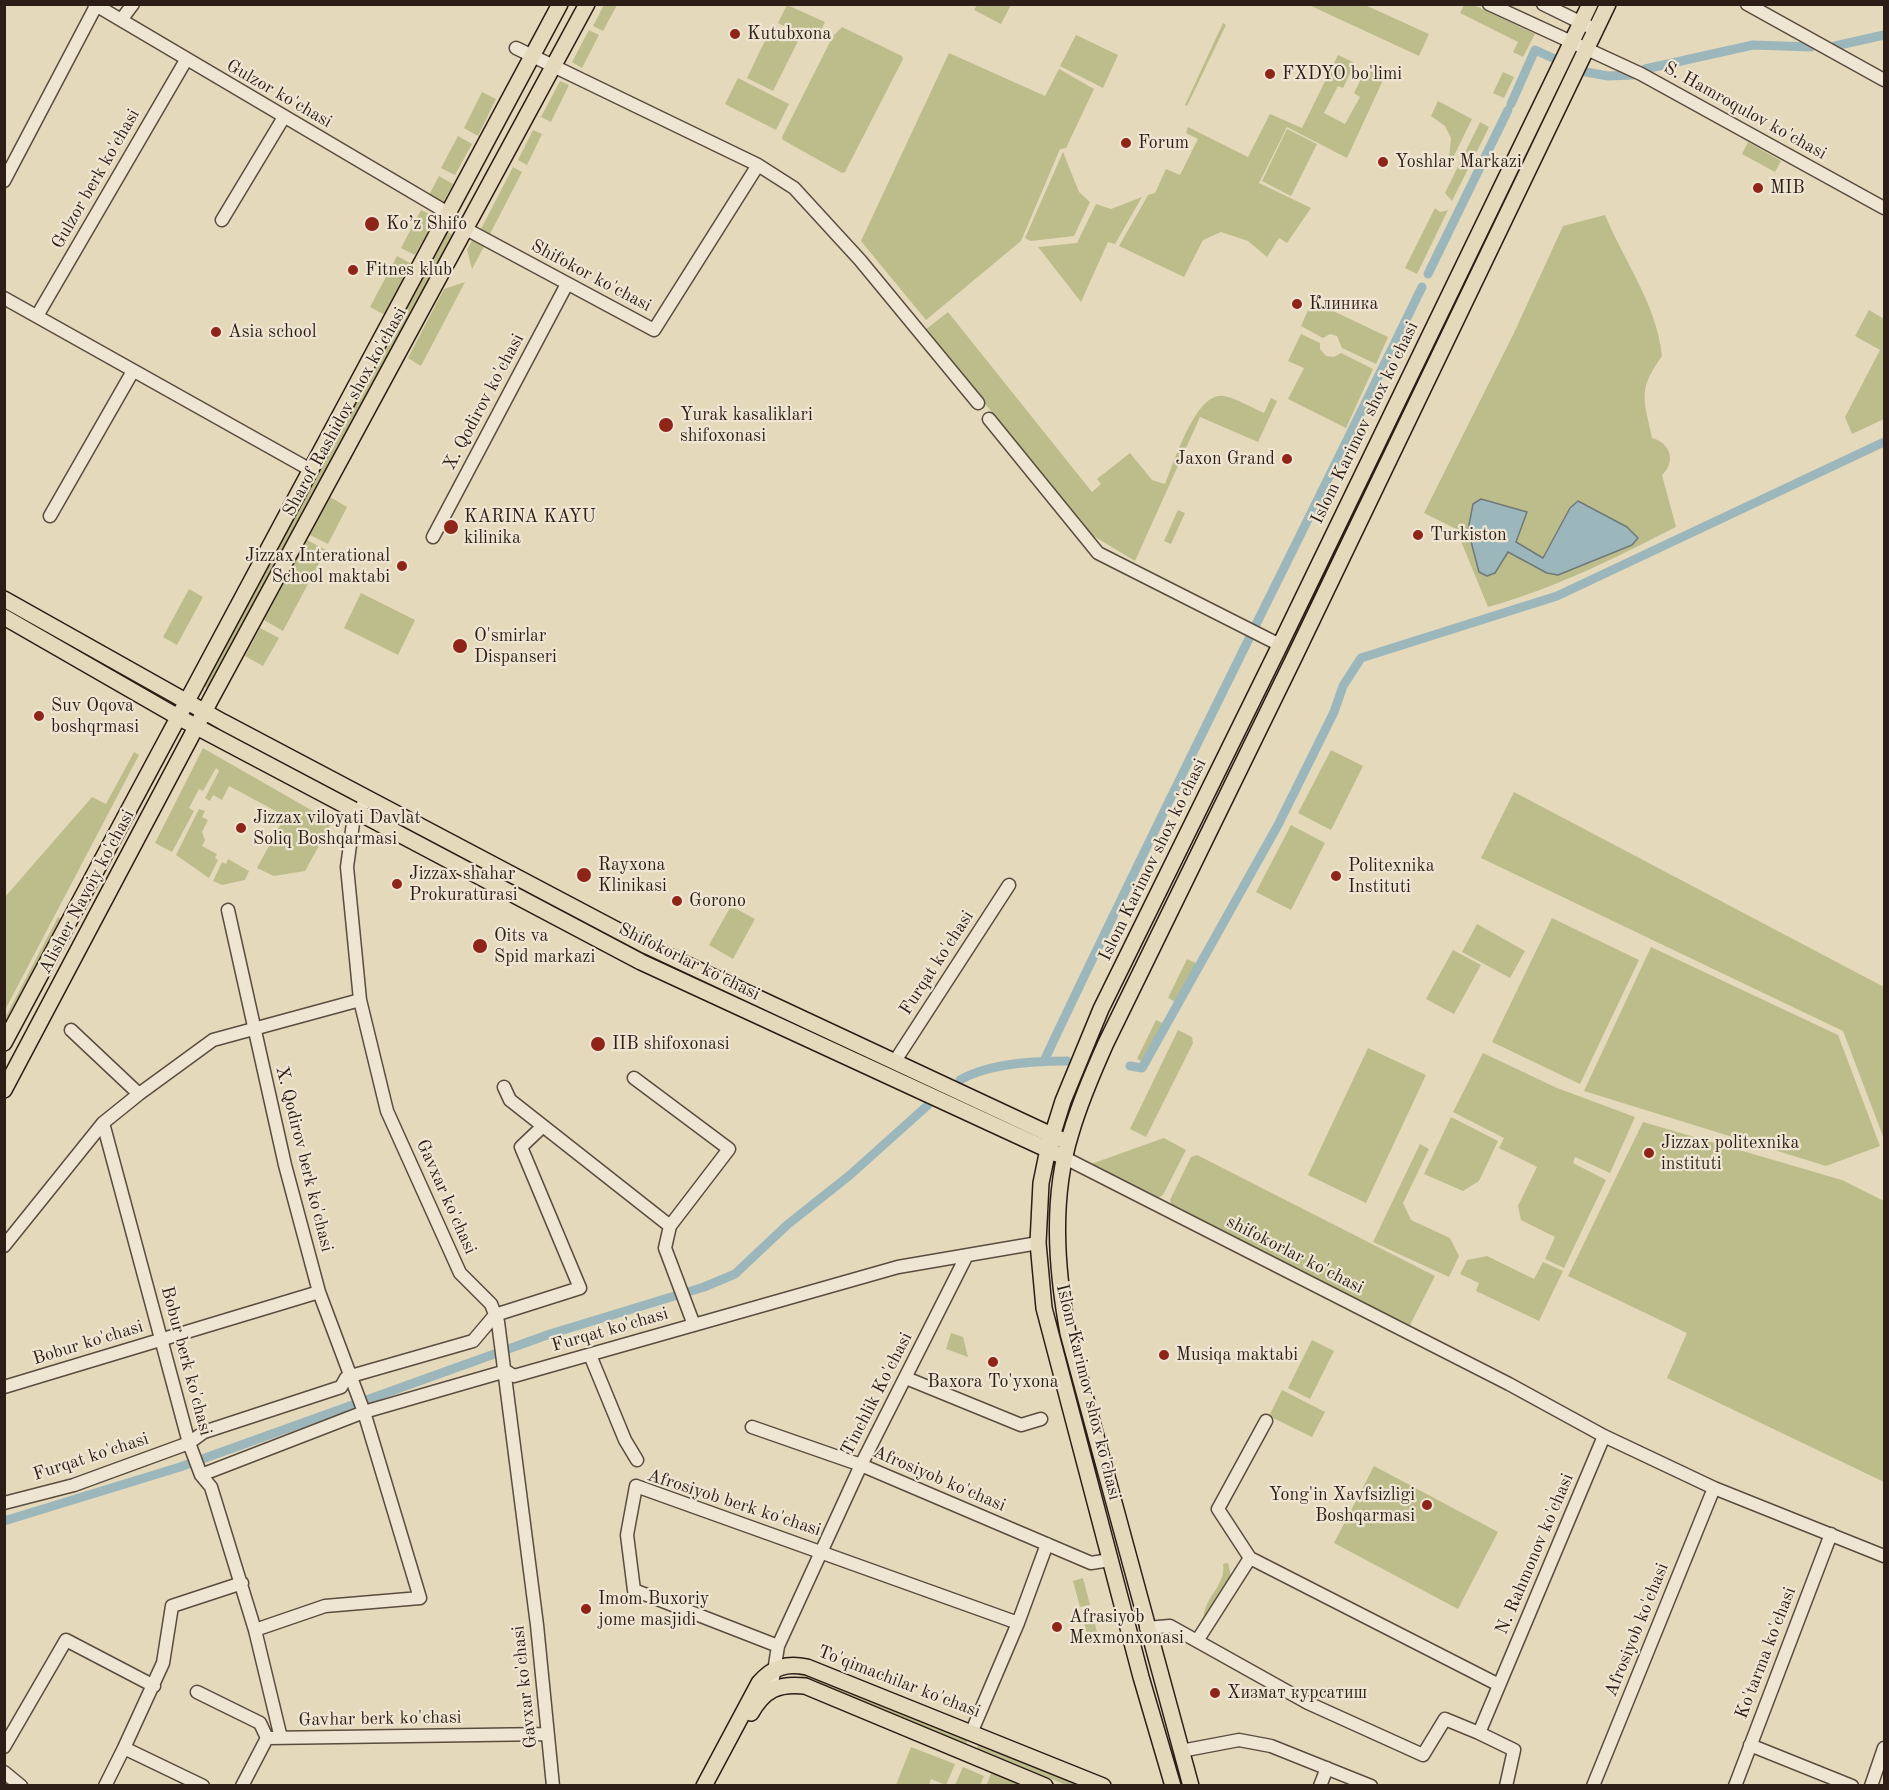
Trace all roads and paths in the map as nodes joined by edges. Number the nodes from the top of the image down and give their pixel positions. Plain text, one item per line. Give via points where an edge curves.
1 (134, 4) edge
2 (560, 4) edge
3 (587, 4) edge
4 (1489, 4) edge
5 (1590, 4) edge
6 (1608, 4) edge
7 (1747, 4) edge
8 (95, 5) edge
9 (1544, 5) edge
10 (121, 21) junction
11 (1581, 22) junction
12 (1534, 26) junction
13 (1596, 30) junction
14 (1570, 43) junction
15 (516, 48) dead end
16 (1586, 50) junction
17 (532, 56) junction
18 (186, 60) junction
19 (553, 67) junction
20 (1884, 80) edge
21 (284, 117) junction
22 (479, 155) junction
23 (758, 165) junction
24 (498, 171) junction
25 (4, 181) edge
26 (1884, 208) edge
27 (448, 213) junction
28 (222, 220) dead end
29 (466, 229) junction
30 (567, 284) junction
31 (4, 298) edge
32 (37, 316) junction
33 (133, 371) junction
34 (978, 403) dead end
35 (989, 419) dead end
36 (309, 470) junction
37 (50, 516) dead end
38 (433, 537) dead end
39 (4, 599) edge
40 (4, 617) edge
41 (1281, 645) junction
42 (195, 686) joint
43 (186, 702) junction
44 (204, 712) junction
45 (178, 717) junction
46 (196, 727) junction
47 (367, 797) junction
48 (359, 812) junction
49 (1009, 885) dead end
50 (228, 910) dead end
51 (360, 1000) junction
52 (254, 1029) junction
53 (71, 1030) dead end
54 (4, 1042) edge
55 (895, 1061) junction
56 (634, 1078) dead end
57 (504, 1087) dead end
58 (4, 1090) edge
59 (139, 1094) junction
60 (103, 1123) junction
61 (542, 1127) junction
62 (1050, 1142) junction
63 (1068, 1143) junction
64 (1065, 1158) junction
65 (670, 1226) junction
66 (1038, 1243) junction
67 (4, 1246) edge
68 (967, 1255) junction
69 (319, 1292) junction
70 (495, 1315) junction
71 (693, 1325) junction
72 (162, 1339) junction
73 (590, 1354) junction
74 (506, 1371) junction
75 (351, 1376) junction
76 (906, 1378) junction
77 (4, 1387) edge
78 (364, 1412) junction
79 (1041, 1419) dead end
80 (1266, 1421) dead end
81 (752, 1427) dead end
82 (1604, 1436) junction
83 (189, 1443) junction
84 (637, 1460) dead end
85 (861, 1465) junction
86 (201, 1475) junction
87 (1714, 1488) junction
88 (4, 1503) edge
89 (1831, 1534) junction
90 (1047, 1544) junction
91 (822, 1551) junction
92 (1884, 1556) edge
93 (1250, 1558) junction
94 (1110, 1560) junction
95 (242, 1583) junction
96 (1018, 1623) junction
97 (1146, 1628) junction
98 (255, 1630) junction
99 (1197, 1641) junction
100 (778, 1646) junction
101 (772, 1669) junction
102 (1499, 1685) junction
103 (154, 1686) junction
104 (774, 1688) junction
105 (197, 1692) dead end
106 (971, 1731) junction
107 (547, 1734) junction
108 (1479, 1734) junction
109 (267, 1738) junction
110 (281, 1738) junction
111 (1750, 1745) junction
112 (4, 1747) edge
113 (124, 1748) junction
114 (1884, 1748) edge
115 (961, 1751) junction
116 (1181, 1751) junction
117 (1167, 1767) junction
118 (1328, 1768) junction
119 (4, 1772) edge
120 (1190, 1783) edge
121 (21, 1785) edge
122 (105, 1785) edge
123 (203, 1785) edge
124 (242, 1785) edge
125 (553, 1785) edge
126 (704, 1785) edge
127 (714, 1785) edge
128 (1045, 1785) edge
129 (1103, 1785) edge
130 (1163, 1785) edge
131 (1173, 1785) edge
132 (1320, 1785) edge
133 (1371, 1785) edge
134 (1506, 1785) edge
135 (1593, 1785) edge
136 (1735, 1785) edge
137 (1852, 1785) edge
138 (1871, 1785) edge

1 - 10 street
2 - 17 main road, Sharof Rashidov shox ko'chasi
3 - 19 main road, Sharof Rashidov shox ko'chasi
4 - 12 street, S. Hamroqulov ko'chasi
5 - 11 main road, Islom Karimov shox ko'chasi
6 - 13 main road, Islom Karimov shox ko'chasi
7 - 20 street
8 - 10 street, Gulzor ko'chasi
8 - 25 street
9 - 11 street
9 - 12 street
10 - 18 street, Gulzor ko'chasi
11 - 13 street
11 - 14 main road, Islom Karimov shox ko'chasi
12 - 14 street, S. Hamroqulov ko'chasi
13 - 16 main road, Islom Karimov shox ko'chasi
14 - 16 street, S. Hamroqulov ko'chasi
14 - 41 main road, Islom Karimov shox ko'chasi
15 - 17 street
16 - 26 street, S. Hamroqulov ko'chasi via 1641,74
16 - 63 main road, Islom Karimov shox ko'chasi via 1106,1043
17 - 19 street
17 - 22 main road, Sharof Rashidov shox ko'chasi
18 - 21 street, Gulzor ko'chasi
18 - 32 street, Gulzor berk ko'chasi
19 - 23 street
19 - 24 main road, Sharof Rashidov shox ko'chasi
21 - 27 street, Gulzor ko'chasi
21 - 28 street
22 - 24 main road via 496,150 500,160
22 - 27 main road, Sharof Rashidov shox ko'chasi
23 - 30 street, Shifokor ko'chasi via 654,330
23 - 34 street via 794,188 860,260
24 - 29 main road, Sharof Rashidov shox ko'chasi
27 - 36 main road, Sharof Rashidov shox ko'chasi
29 - 30 street, Shifokor ko'chasi
29 - 44 main road, Sharof Rashidov shox ko'chasi
30 - 38 street, X. Qodirov ko'chasi
31 - 32 street
32 - 33 street
33 - 36 street
33 - 37 street
35 - 41 street via 1098,553
36 - 42 main road, Sharof Rashidov shox ko'chasi
39 - 43 main road, Shifokorlar ko'chasi
40 - 45 main road, Shifokorlar ko'chasi
41 - 62 main road, Islom Karimov shox ko'chasi via 1093,1026
42 - 43 main road, Alisher Navoiy ko'chasi
43 - 44 main road, Shifokorlar ko'chasi
43 - 45 main road, Alisher Navoiy ko'chasi
44 - 46 main road, Alisher Navoiy ko'chasi
44 - 47 main road, Shifokorlar ko'chasi
45 - 46 main road, Shifokorlar ko'chasi
45 - 54 main road, Alisher Navoiy ko'chasi
46 - 48 main road, Shifokorlar ko'chasi
46 - 58 main road, Alisher Navoiy ko'chasi
47 - 48 street, Gavxar ko'chasi
47 - 55 main road, Shifokorlar ko'chasi via 646,946
48 - 51 street, Gavxar ko'chasi via 353,823 347,867
48 - 62 main road, Shifokorlar ko'chasi via 641,962
49 - 55 street, Furqat ko'chasi
50 - 52 street, X. Qodirov berk ko'chasi
51 - 52 street
51 - 70 street, Gavxar ko'chasi via 387,1111 460,1273 491,1304
52 - 59 street via 213,1040
52 - 69 street, X. Qodirov berk ko'chasi
53 - 59 street
55 - 62 main road, Shifokorlar ko'chasi
56 - 65 street via 729,1149
57 - 61 street via 510,1101
59 - 60 street
60 - 67 street
60 - 72 street, Bobur berk ko'chasi
61 - 65 street
61 - 70 street via 521,1147 580,1288
62 - 63 main road, Shifokorlar ko'chasi
62 - 64 main road, Shifokorlar ko'chasi
62 - 66 main road, Islom Karimov shox ko'chasi via 1041,1184
63 - 64 main road, Islom Karimov shox ko'chasi
64 - 82 street, shifokorlar ko'chasi
64 - 97 main road, Islom Karimov shox ko'chasi via 1057,1242 1060,1291
65 - 71 street via 665,1248
66 - 68 street, Furqat ko'chasi
66 - 94 main road, Islom Karimov shox ko'chasi via 1044,1308
68 - 71 street, Furqat ko'chasi via 898,1267
68 - 76 street, Tinchlik Ko'chasi
69 - 72 street, Bobur ko'chasi
69 - 75 street, X. Qodirov berk ko'chasi
70 - 74 street, Gavxar ko'chasi
70 - 75 street, Furqat ko'chasi via 473,1341
71 - 73 street, Furqat ko'chasi
72 - 77 street, Bobur ko'chasi
72 - 83 street, Bobur berk ko'chasi
73 - 74 street, Furqat ko'chasi via 514,1376
73 - 84 street
74 - 78 street, Furqat ko'chasi
74 - 107 street, Gavxar ko'chasi
75 - 78 street, X. Qodirov berk ko'chasi
75 - 83 street, Furqat ko'chasi via 341,1387 204,1432
76 - 79 street via 1021,1425
76 - 85 street, Tinchlik Ko'chasi
78 - 86 street, Furqat ko'chasi
78 - 98 street, X. Qodirov berk ko'chasi via 420,1598 325,1606
80 - 93 street via 1218,1509
81 - 85 street, Afrosiyob ko'chasi
82 - 87 street, shifokorlar ko'chasi
82 - 102 street, N. Rahmonov ko'chasi
83 - 86 street, Bobur berk ko'chasi
83 - 88 street, Furqat ko'chasi via 74,1485
85 - 90 street, Afrosiyob ko'chasi
85 - 91 street, Tinchlik Ko'chasi
86 - 95 street, Bobur berk ko'chasi via 211,1487
87 - 89 street, shifokorlar ko'chasi
87 - 135 street, Afrosiyob ko'chasi
89 - 92 street, shifokorlar ko'chasi
89 - 111 street, Ko'tarma ko'chasi
90 - 94 street, Afrosiyob ko'chasi via 1091,1563
90 - 96 street
91 - 96 street, Afrosiyob berk ko'chasi
91 - 100 street, Afrosiyob berk ko'chasi
91 - 100 street, Afrosiyob berk ko'chasi via 636,1486 627,1535 634,1590
93 - 99 street
93 - 102 street
94 - 117 main road, Islom Karimov shox ko'chasi
95 - 98 street, Bobur berk ko'chasi
95 - 103 street via 172,1606 163,1663
96 - 106 street
97 - 99 street via 1170,1626
97 - 116 main road, Islom Karimov shox ko'chasi
98 - 110 street, Bobur berk ko'chasi
99 - 108 street via 1308,1703 1423,1755 1445,1719
100 - 101 street
101 - 104 street
101 - 106 main road, To'qimachilar ko'chasi via 793,1664 807,1667
101 - 126 main road via 750,1695
102 - 108 street, N. Rahmonov ko'chasi
103 - 112 street via 66,1640
103 - 113 street
104 - 115 main road via 805,1686
104 - 127 main road via 758,1702
105 - 109 street via 260,1723
106 - 115 main road via 972,1746
106 - 129 main road, To'qimachilar ko'chasi
107 - 110 street, Gavhar berk ko'chasi
107 - 125 street, Gavxar ko'chasi
108 - 134 street via 1514,1750
109 - 110 street, Gavhar berk ko'chasi
109 - 124 street
111 - 136 street, Ko'tarma ko'chasi
111 - 137 street
113 - 122 street
113 - 123 street
114 - 138 street
115 - 128 main road
116 - 118 street via 1239,1740 1271,1746
116 - 120 main road, Islom Karimov shox ko'chasi
117 - 130 main road
117 - 131 main road, Islom Karimov shox ko'chasi
118 - 132 street
118 - 133 street
119 - 121 street

